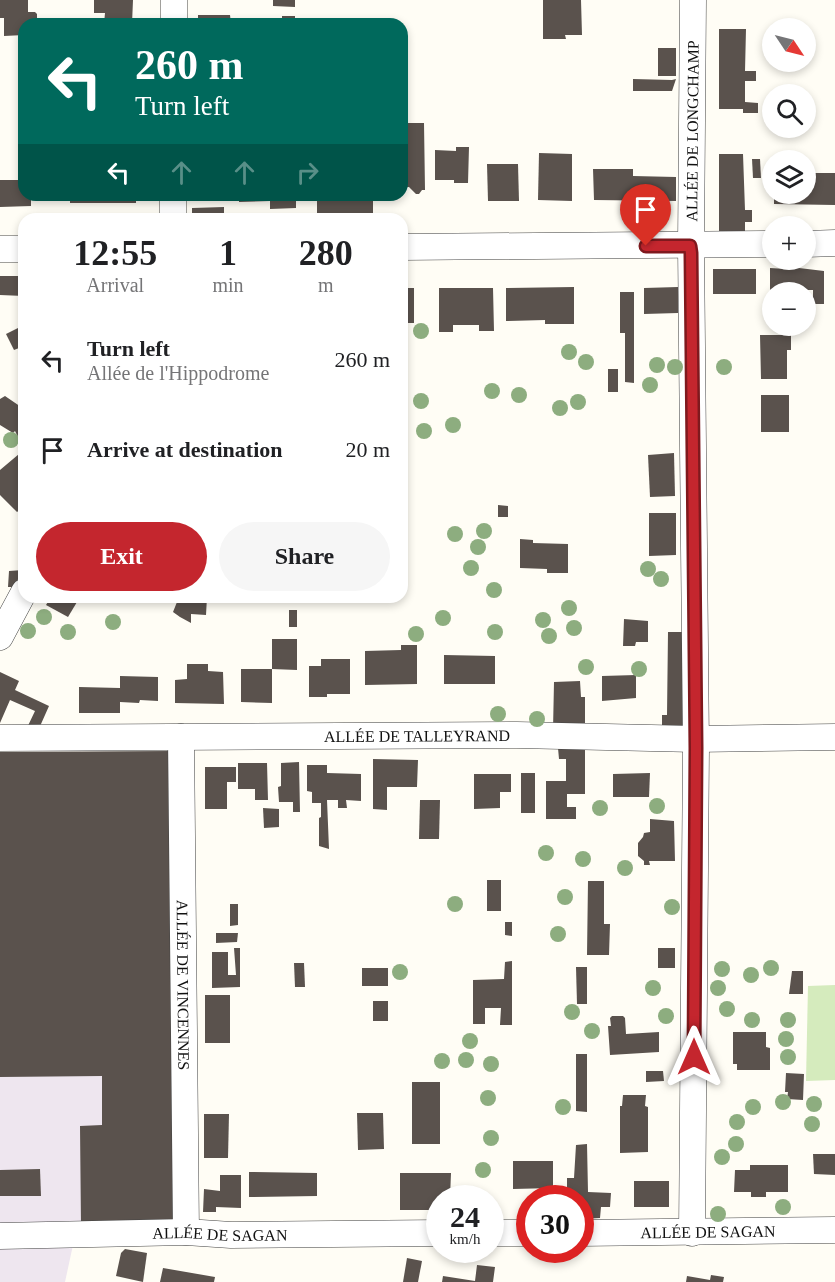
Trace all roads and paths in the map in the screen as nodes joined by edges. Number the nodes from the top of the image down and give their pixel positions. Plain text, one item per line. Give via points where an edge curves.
1 (174, 0) edge
2 (693, 0) edge
3 (174, 18) edge
4 (835, 243) edge
5 (762, 244) edge
6 (816, 244) edge
7 (690, 246) junction
8 (408, 247) edge
9 (0, 249) edge
10 (18, 249) edge
11 (18, 603) edge
12 (0, 637) edge
13 (181, 737) junction
14 (835, 737) edge
15 (0, 738) edge
16 (695, 739) junction
17 (835, 1230) edge
18 (186, 1232) junction
19 (426, 1233) edge
20 (594, 1233) edge
21 (692, 1233) junction
22 (0, 1236) edge

1 - 3 street
2 - 7 street, ALLÉE DE LONGCHAMP
4 - 6 street
5 - 7 street
7 - 8 street
7 - 16 street, ALLÉE DE LONGCHAMP
9 - 10 street
11 - 12 street
13 - 15 street, ALLÉE DE TALLEYRAND
13 - 16 street, ALLÉE DE TALLEYRAND via 517,735
13 - 18 street, ALLÉE DE VINCENNES
14 - 16 street, ALLÉE DE TALLEYRAND
16 - 21 street, ALLÉE DE LONGCHAMP
17 - 21 street, ALLÉE DE SAGAN
18 - 19 street, ALLÉE DE SAGAN
18 - 22 street, ALLÉE DE SAGAN
20 - 21 street, ALLÉE DE SAGAN

